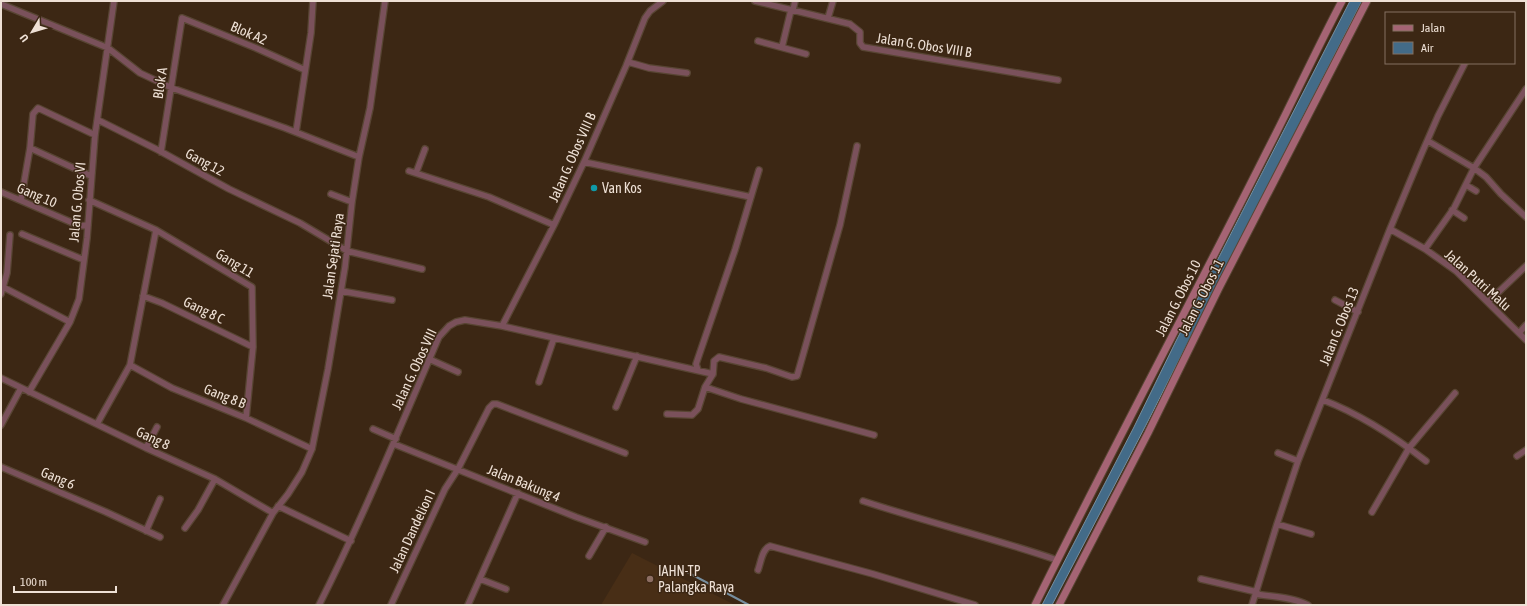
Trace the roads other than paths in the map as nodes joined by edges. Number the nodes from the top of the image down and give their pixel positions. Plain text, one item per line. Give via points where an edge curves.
1 (114, 1) edge
2 (314, 1) edge
3 (385, 1) edge
4 (663, 1) edge
5 (756, 1) edge
6 (795, 1) edge
7 (833, 1) edge
8 (1342, 1) edge
9 (1367, 1) edge
10 (1, 4) edge
11 (792, 10) junction
12 (182, 18) joint
13 (828, 18) junction
14 (758, 41) dead end
15 (108, 48) junction
16 (782, 48) junction
17 (806, 54) dead end
18 (628, 62) junction
19 (1464, 64) edge
20 (305, 70) junction
21 (687, 73) dead end
22 (1058, 80) dead end
23 (172, 88) junction
24 (1526, 89) edge
25 (98, 120) junction
26 (296, 132) junction
27 (95, 135) junction
28 (1428, 141) junction
29 (857, 146) dead end
30 (30, 148) junction
31 (425, 149) dead end
32 (161, 152) junction
33 (359, 157) junction
34 (584, 162) junction
35 (1474, 168) junction
36 (759, 170) dead end
37 (409, 171) dead end
38 (416, 173) junction
39 (91, 176) junction
40 (1466, 184) junction
41 (1476, 191) dead end
42 (1, 192) edge
43 (331, 194) dead end
44 (751, 197) junction
45 (21, 200) junction
46 (89, 200) junction
47 (352, 202) junction
48 (1452, 210) junction
49 (1526, 217) edge
50 (1464, 218) dead end
51 (87, 225) junction
52 (554, 225) junction
53 (1390, 229) junction
54 (156, 230) junction
55 (22, 234) dead end
56 (10, 235) dead end
57 (1425, 249) junction
58 (347, 251) junction
59 (84, 260) junction
60 (1526, 266) edge
61 (422, 269) dead end
62 (2, 287) edge
63 (341, 291) junction
64 (1, 294) edge
65 (143, 296) junction
66 (392, 300) dead end
67 (1335, 300) dead end
68 (1488, 302) junction
69 (1358, 312) junction
70 (70, 322) junction
71 (1526, 325) edge
72 (502, 326) junction
73 (1519, 334) junction
74 (554, 338) junction
75 (1526, 340) edge
76 (253, 347) junction
77 (637, 356) junction
78 (429, 359) junction
79 (130, 365) junction
80 (698, 370) junction
81 (458, 372) dead end
82 (713, 374) junction
83 (1, 378) edge
84 (539, 382) dead end
85 (21, 388) junction
86 (705, 388) junction
87 (29, 392) junction
88 (1455, 393) dead end
89 (1323, 400) junction
90 (616, 407) dead end
91 (667, 414) dead end
92 (246, 418) junction
93 (97, 424) junction
94 (1, 425) edge
95 (157, 427) dead end
96 (373, 429) dead end
97 (874, 434) dead end
98 (395, 442) junction
99 (146, 448) junction
100 (1409, 448) junction
101 (312, 449) junction
102 (1526, 450) edge
103 (625, 453) dead end
104 (1278, 453) dead end
105 (1516, 456) dead end
106 (1298, 461) junction
107 (1426, 461) dead end
108 (1, 467) edge
109 (458, 469) junction
110 (214, 479) junction
111 (518, 493) junction
112 (160, 499) dead end
113 (863, 501) dead end
114 (278, 506) junction
115 (1372, 512) dead end
116 (273, 513) junction
117 (1277, 524) junction
118 (606, 527) junction
119 (185, 528) dead end
120 (146, 531) junction
121 (1311, 534) dead end
122 (160, 537) dead end
123 (351, 541) junction
124 (645, 542) dead end
125 (589, 556) dead end
126 (1057, 560) junction
127 (758, 570) dead end
128 (1201, 579) dead end
129 (480, 580) junction
130 (506, 589) dead end
131 (1256, 593) junction
132 (223, 605) edge
133 (319, 605) edge
134 (391, 605) edge
135 (468, 605) edge
136 (975, 605) edge
137 (1035, 605) edge
138 (1059, 605) edge
139 (1252, 605) edge
140 (1308, 605) edge

1 - 15 street, Jalan G. Obos VI
2 - 20 street
3 - 33 street, Jalan Sejati Raya via 370,108
4 - 18 street, Jalan G. Obos VIII B via 645,18
5 - 11 street, Jalan G. Obos VIII B
6 - 11 street
7 - 13 street
8 - 126 street, Jalan G. Obos 10
9 - 138 street, Jalan G. Obos 11
10 - 15 street
11 - 13 street, Jalan G. Obos VIII B
11 - 16 street
12 - 20 street, Blok A2
12 - 23 street, Blok A
13 - 22 street, Jalan G. Obos VIII B via 854,26 860,32 860,43 864,47
14 - 16 street
15 - 23 street via 140,73
15 - 25 street, Jalan G. Obos VI
16 - 17 street
18 - 21 street via 649,68
18 - 34 street, Jalan G. Obos VIII B
19 - 28 street, Jalan G. Obos 13
20 - 26 street
23 - 26 street
23 - 32 street, Blok A
24 - 35 street
25 - 27 street, Jalan G. Obos VI
25 - 32 street, Gang 12
26 - 33 street
27 - 30 street via 38,108 33,114
27 - 39 street, Jalan G. Obos VI
28 - 35 street
28 - 53 street, Jalan G. Obos 13
29 - 82 street via 840,225 797,376 792,377 721,356 714,361
30 - 39 street
30 - 45 street
31 - 38 street
32 - 58 street, Gang 12 via 300,223
33 - 47 street, Jalan Sejati Raya
34 - 44 street
34 - 52 street, Jalan G. Obos VIII B
35 - 40 street
35 - 49 street
36 - 44 street
37 - 38 street
38 - 52 street via 489,197
39 - 46 street, Jalan G. Obos VI
40 - 41 street
40 - 48 street
42 - 45 street, Gang 10
43 - 47 street
44 - 80 street via 696,364
45 - 51 street, Gang 10 via 80,226
46 - 51 street, Jalan G. Obos VI
46 - 54 street, Gang 11
47 - 58 street, Jalan Sejati Raya
48 - 50 street
48 - 57 street
51 - 59 street, Jalan G. Obos VI
52 - 72 street, Jalan G. Obos VIII B
53 - 57 street, Jalan Putri Malu
53 - 69 street, Jalan G. Obos 13
54 - 65 street
54 - 76 street, Gang 11 via 252,287
55 - 59 street
56 - 62 street via 7,273
57 - 68 street, Jalan Putri Malu via 1456,271
58 - 61 street, Gang 12
58 - 63 street, Jalan Sejati Raya
59 - 70 street, Jalan G. Obos VI via 80,299
60 - 68 street
62 - 64 street
62 - 70 street
63 - 66 street
63 - 101 street, Jalan Sejati Raya
65 - 76 street, Gang 8 C
65 - 79 street
67 - 69 street
68 - 73 street, Jalan Putri Malu
69 - 89 street, Jalan G. Obos 13
70 - 87 street, Jalan G. Obos VI
71 - 73 street
72 - 74 street, Jalan G. Obos VIII
72 - 78 street, Jalan G. Obos VIII via 465,320 456,322 441,333
73 - 75 street, Jalan Putri Malu
74 - 77 street, Jalan G. Obos VIII
74 - 84 street
76 - 92 street, Gang 11
77 - 80 street, Jalan G. Obos VIII
77 - 90 street
78 - 81 street
78 - 98 street, Jalan G. Obos VIII
79 - 92 street, Gang 8 B via 172,388
79 - 93 street
80 - 82 street, Jalan G. Obos VIII
82 - 86 street
83 - 85 street, Gang 8
85 - 87 street, Gang 8
85 - 94 street
86 - 91 street via 698,409 692,415
86 - 97 street
87 - 93 street, Gang 8
88 - 100 street
89 - 100 street via 1343,407
89 - 106 street, Jalan G. Obos 13
92 - 101 street, Gang 8 B
93 - 99 street, Gang 8
95 - 99 street
96 - 98 street, Jalan Bakung 4
98 - 109 street, Jalan Bakung 4
98 - 123 street, Jalan G. Obos VIII
99 - 110 street, Gang 8
100 - 107 street
100 - 115 street
101 - 114 street, Jalan Sejati Raya via 302,472
102 - 105 street
103 - 109 street, Jalan Dandelion I via 495,404 489,408
104 - 106 street
106 - 117 street, Jalan G. Obos 13
108 - 120 street, Gang 6
109 - 111 street, Jalan Bakung 4
109 - 134 street, Jalan Dandelion I via 445,489
110 - 116 street, Gang 8
110 - 119 street via 198,510
111 - 118 street, Jalan Bakung 4
111 - 129 street
112 - 120 street
113 - 126 street
114 - 116 street, Jalan Sejati Raya
114 - 123 street
116 - 132 street, Jalan Sejati Raya
117 - 121 street
117 - 131 street, Jalan G. Obos 13
118 - 124 street, Jalan Bakung 4
118 - 125 street
120 - 122 street, Gang 6
123 - 133 street, Jalan G. Obos VIII
126 - 137 street, Jalan G. Obos 10
127 - 136 street via 766,547 770,546
128 - 131 street
129 - 130 street
129 - 135 street
131 - 139 street, Jalan G. Obos 13
131 - 140 street

